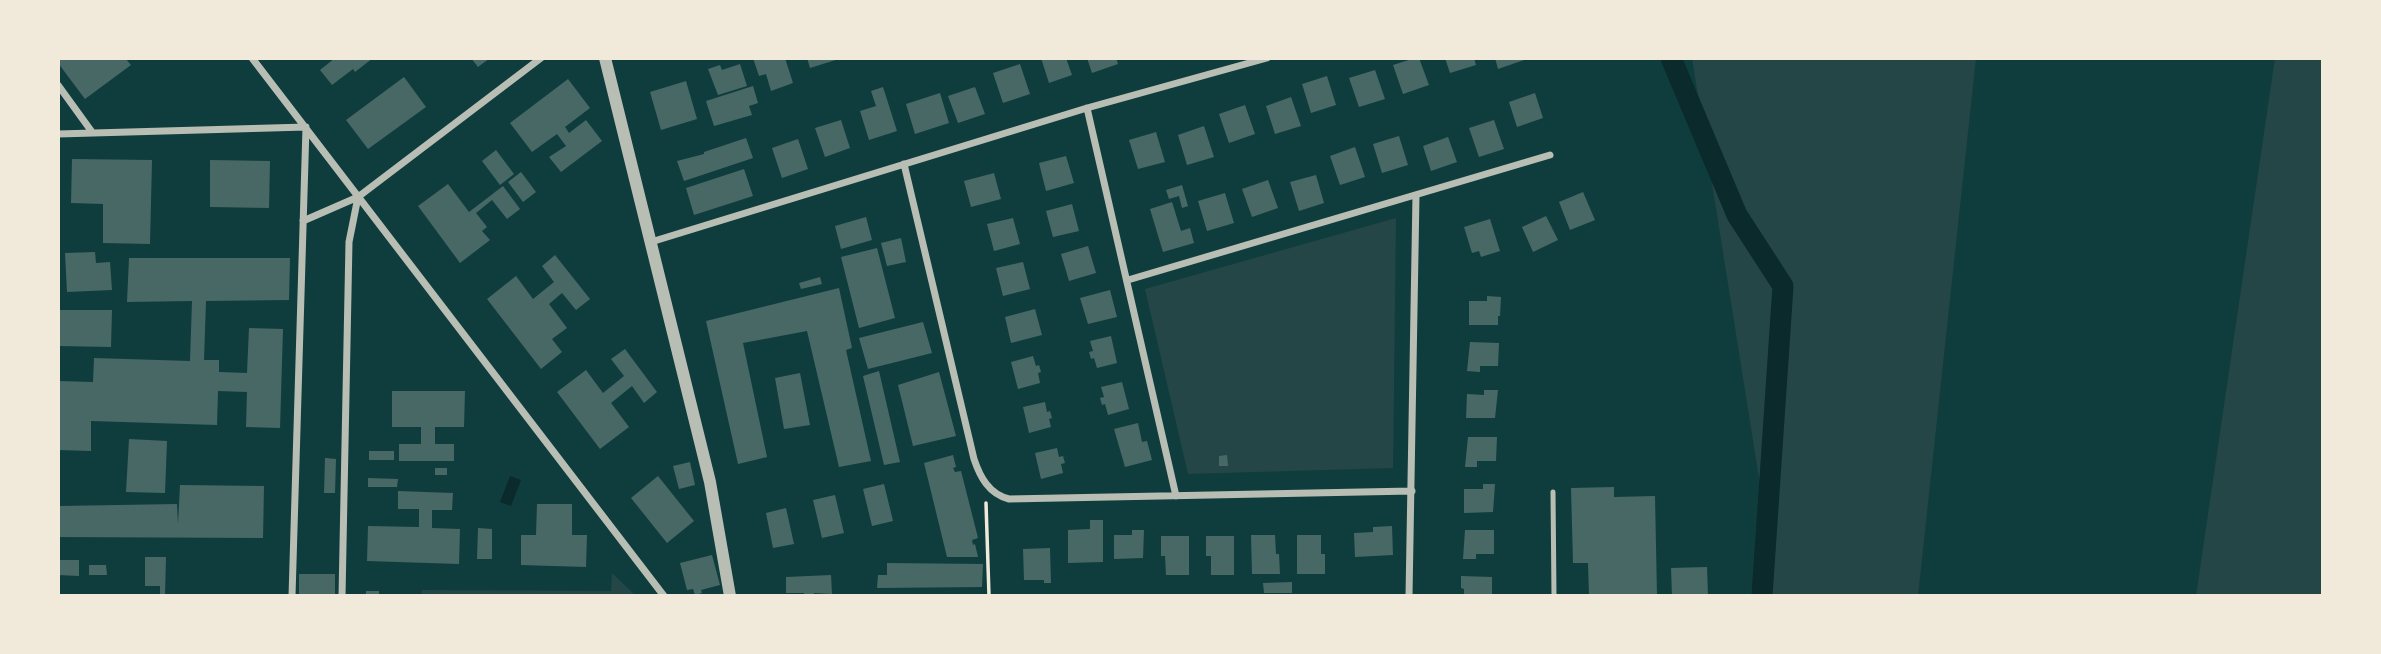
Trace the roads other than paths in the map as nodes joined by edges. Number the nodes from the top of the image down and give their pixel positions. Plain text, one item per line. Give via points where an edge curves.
1 (252, 58) edge
2 (541, 58) edge
3 (605, 58) edge
4 (1267, 58) edge
5 (58, 85) edge
6 (1087, 108) junction
7 (306, 127) junction
8 (92, 132) junction
9 (58, 134) edge
10 (1550, 155) dead end
11 (904, 164) junction
12 (1416, 195) junction
13 (358, 197) junction
14 (303, 221) junction
15 (651, 242) junction
16 (1128, 280) junction
17 (1412, 491) junction
18 (1553, 492) dead end
19 (1176, 496) junction
20 (660, 593) edge
21 (292, 596) edge
22 (342, 596) edge
23 (730, 596) edge
24 (1409, 596) edge
25 (1554, 596) edge

1 - 7 street
2 - 13 street
3 - 15 street
4 - 6 street
5 - 8 street
6 - 11 street
6 - 16 street
7 - 8 street
7 - 13 street
7 - 14 street
8 - 9 street
10 - 12 street
11 - 15 street
11 - 19 street via 970,446 986,484 1009,499
12 - 16 street
12 - 17 street
13 - 14 street
13 - 20 street
13 - 22 street via 349,242
14 - 21 street
15 - 23 street via 710,482
16 - 19 street
17 - 19 street
17 - 24 street
18 - 25 lane

